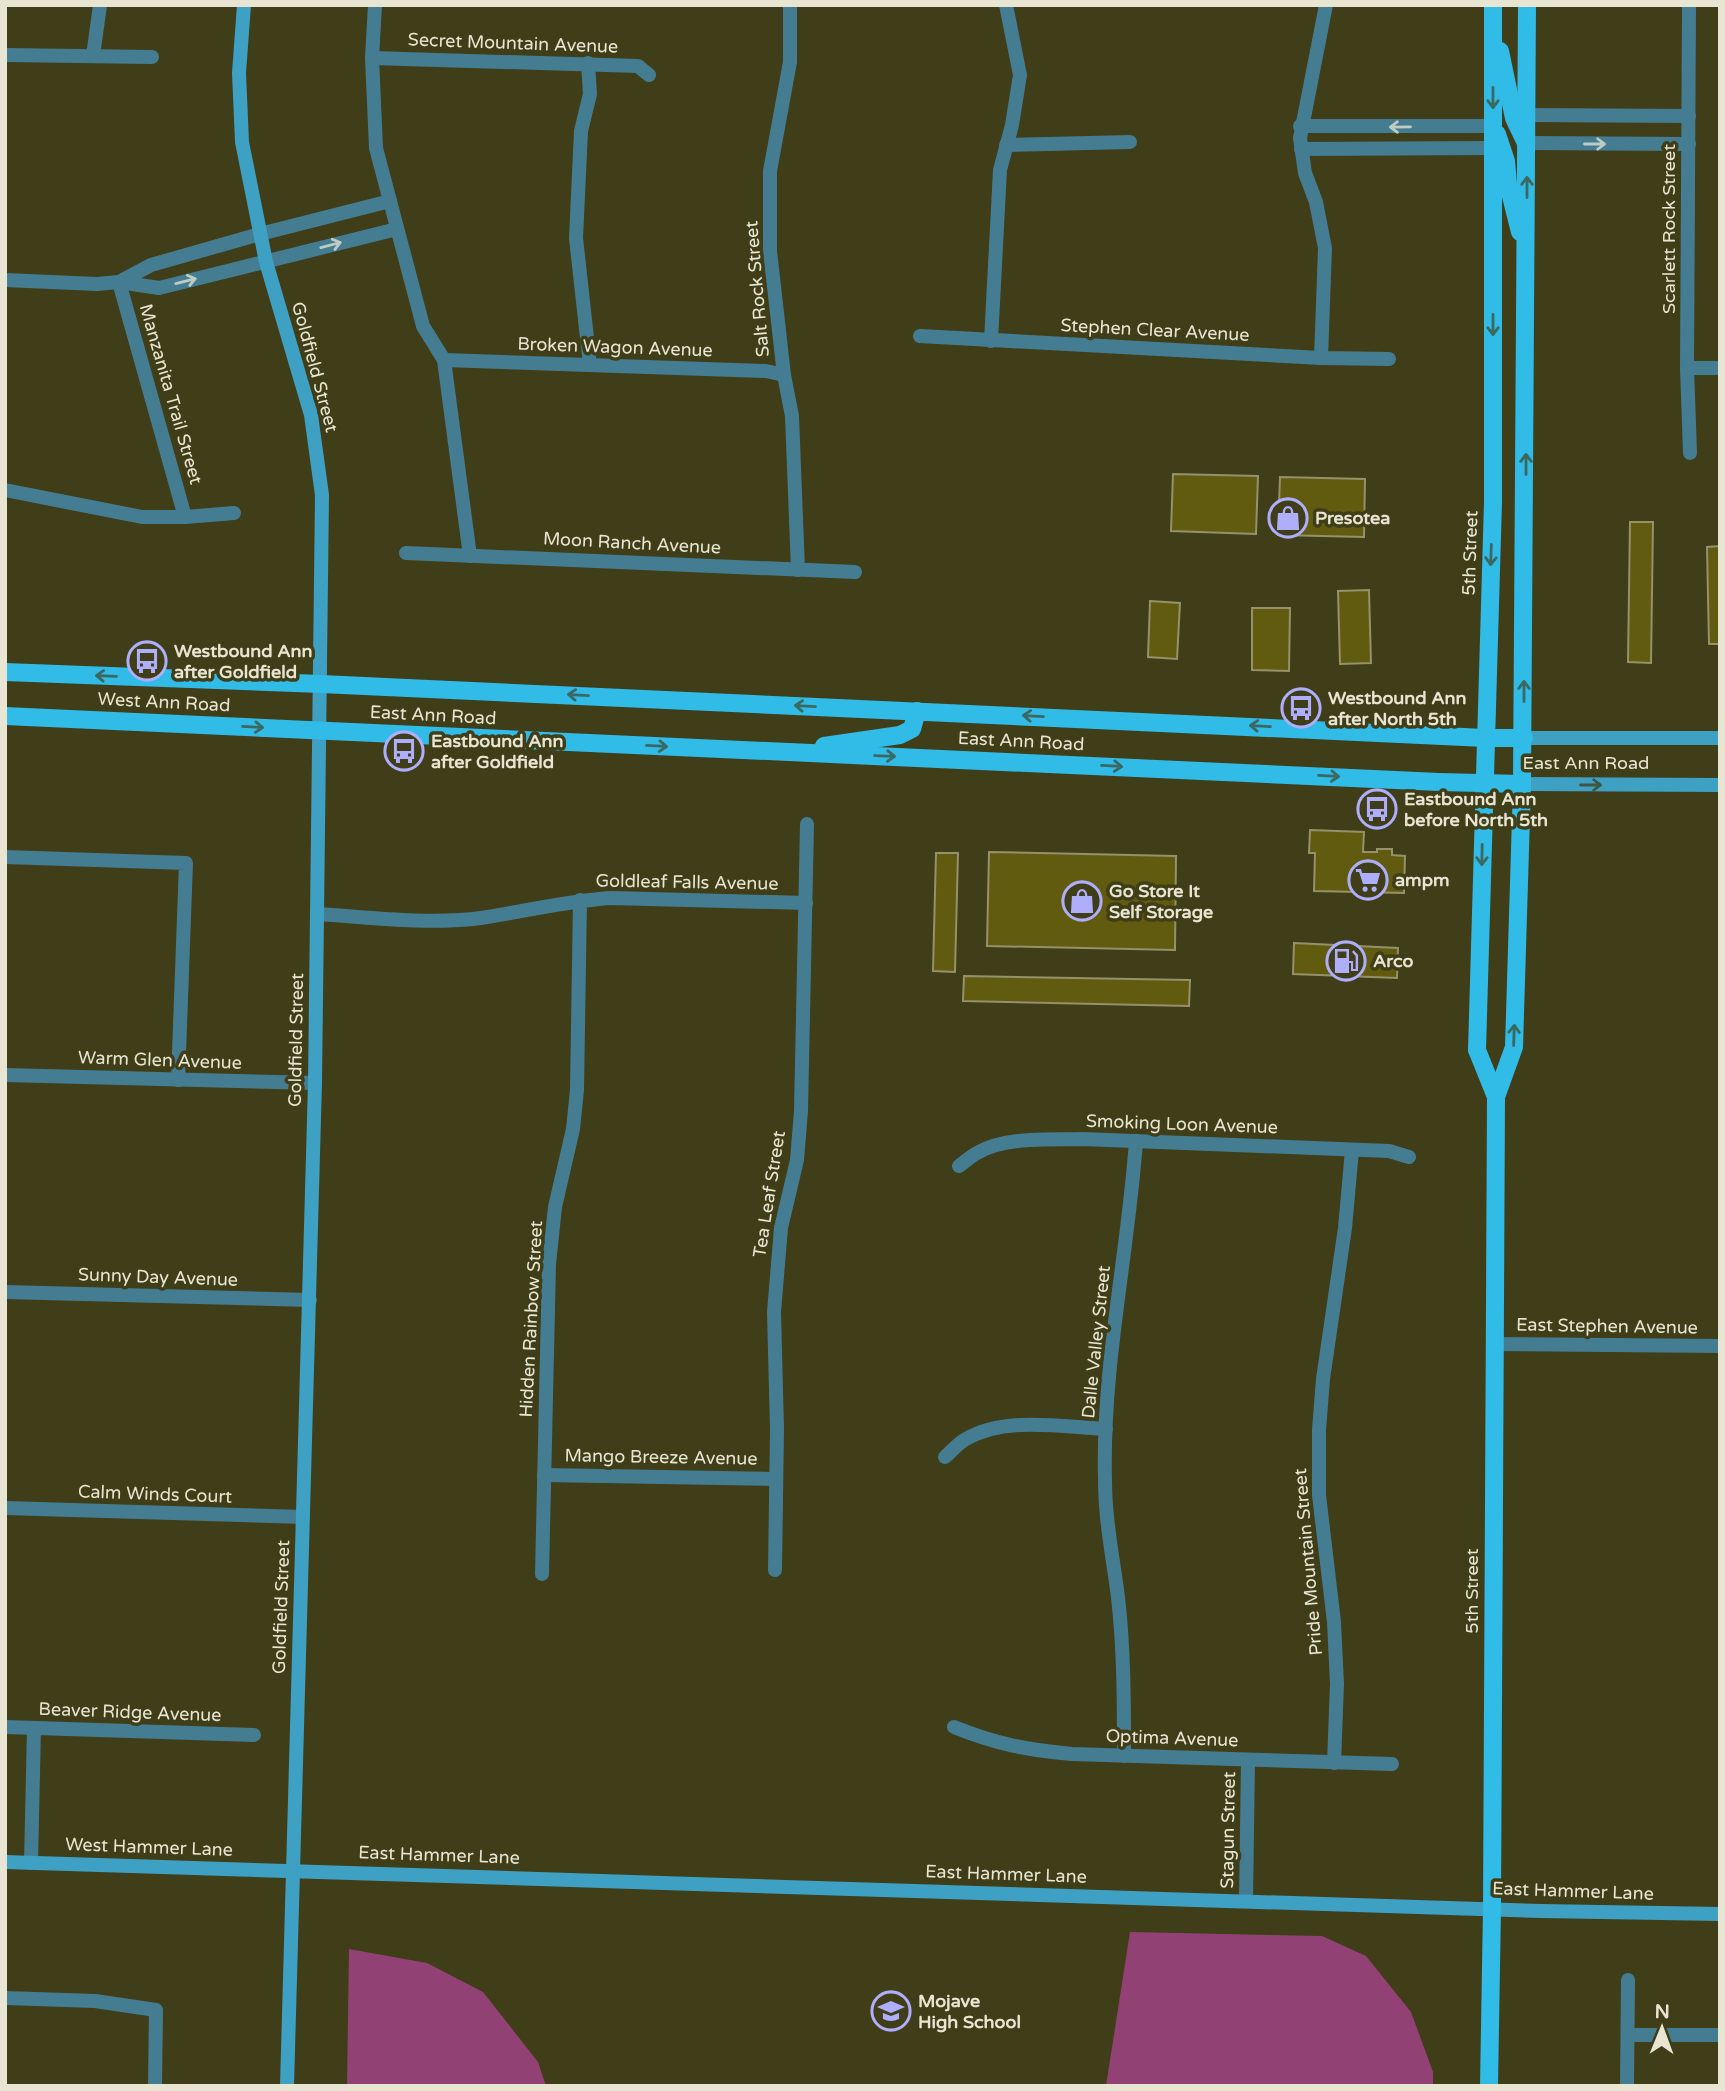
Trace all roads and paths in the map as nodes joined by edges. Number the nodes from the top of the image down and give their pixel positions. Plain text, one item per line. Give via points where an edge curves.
1 (100, 5) edge
2 (244, 5) edge
3 (375, 5) edge
4 (790, 5) edge
5 (1006, 5) edge
6 (1326, 5) edge
7 (1527, 5) edge
8 (1689, 5) edge
9 (1493, 13) edge
10 (5, 55) edge
11 (93, 56) junction
12 (152, 57) dead end
13 (372, 58) junction
14 (587, 63) junction
15 (649, 75) dead end
16 (1527, 116) junction
17 (1689, 116) junction
18 (1493, 126) junction
19 (1300, 127) junction
20 (1130, 142) dead end
21 (1527, 143) junction
22 (1689, 144) junction
23 (1006, 145) junction
24 (1493, 148) junction
25 (1301, 149) junction
26 (390, 201) junction
27 (397, 229) junction
28 (260, 234) junction
29 (1527, 260) junction
30 (266, 262) junction
31 (5, 280) edge
32 (119, 282) junction
33 (919, 336) dead end
34 (991, 341) junction
35 (1321, 358) junction
36 (1389, 359) dead end
37 (444, 360) junction
38 (590, 365) junction
39 (1687, 368) junction
40 (1720, 368) edge
41 (784, 375) junction
42 (1690, 453) dead end
43 (5, 490) edge
44 (234, 513) dead end
45 (185, 517) junction
46 (407, 552) dead end
47 (470, 556) junction
48 (798, 570) junction
49 (856, 572) dead end
50 (5, 673) edge
51 (321, 684) junction
52 (917, 711) junction
53 (5, 716) edge
54 (320, 731) junction
55 (1524, 737) junction
56 (1485, 738) junction
57 (1720, 738) edge
58 (786, 752) junction
59 (1483, 784) junction
60 (1522, 784) junction
61 (1720, 785) edge
62 (807, 824) dead end
63 (5, 857) edge
64 (580, 900) junction
65 (806, 903) junction
66 (317, 915) junction
67 (5, 1074) edge
68 (178, 1080) junction
69 (315, 1083) junction
70 (1496, 1097) junction
71 (1136, 1142) junction
72 (1352, 1150) junction
73 (1409, 1157) dead end
74 (959, 1166) dead end
75 (5, 1292) edge
76 (310, 1300) junction
77 (1495, 1344) junction
78 (1720, 1346) edge
79 (1105, 1429) junction
80 (945, 1457) dead end
81 (544, 1475) junction
82 (776, 1479) junction
83 (5, 1508) edge
84 (303, 1517) junction
85 (775, 1570) dead end
86 (542, 1574) dead end
87 (5, 1727) edge
88 (954, 1727) dead end
89 (34, 1728) junction
90 (254, 1735) dead end
91 (1124, 1756) junction
92 (1248, 1760) junction
93 (1334, 1763) junction
94 (1392, 1764) dead end
95 (5, 1862) edge
96 (31, 1863) junction
97 (291, 1869) junction
98 (1245, 1901) junction
99 (1492, 1908) junction
100 (1720, 1914) edge
101 (1628, 1980) dead end
102 (5, 1998) edge
103 (1628, 2035) junction
104 (1720, 2035) edge
105 (155, 2086) edge
106 (287, 2086) edge
107 (1489, 2086) edge
108 (1627, 2086) edge

1 - 11 street
2 - 28 street, Goldfield Street via 239,73 242,142
3 - 13 street
4 - 41 street, Salt Rock Street via 790,62 770,171 770,251
5 - 23 street via 1020,75
6 - 19 street
7 - 16 main road, 5th Street
8 - 17 street, Scarlett Rock Street
9 -> 18 main road, 5th Street
9 - 21 main road via 1514,118
10 - 11 street
11 - 12 street
13 - 14 street, Secret Mountain Avenue
13 - 26 street via 376,148
14 - 15 street, Secret Mountain Avenue via 638,66
14 - 38 street via 590,94 581,131 576,238
16 - 17 street
16 - 21 main road, 5th Street
17 - 22 street, Scarlett Rock Street
18 -> 19 street
18 - 24 main road, 5th Street
18 - 29 main road via 1507,161 1508,184
19 - 25 street
20 - 23 street
21 -> 22 street
29 -> 21 main road, 5th Street
22 - 39 street, Scarlett Rock Street
23 - 34 street via 998,194
24 - 25 street
24 -> 56 main road, 5th Street via 1493,479
25 - 35 street via 1325,248
26 - 27 street
26 - 28 street
30 -> 27 street
27 - 37 street via 423,326
28 - 30 street, Goldfield Street
28 - 32 street via 152,265
55 -> 29 main road, 5th Street
32 -> 30 street via 159,288
30 - 51 street, Goldfield Street via 311,415 322,495
31 - 32 street
32 - 45 street, Manzanita Trail Street
33 - 34 street, Stephen Clear Avenue
34 - 35 street, Stephen Clear Avenue
35 - 36 street, Stephen Clear Avenue
37 - 38 street, Broken Wagon Avenue
37 - 47 street
38 - 41 street, Broken Wagon Avenue
39 - 40 street
39 - 42 street, Scarlett Rock Street
41 - 48 street, Salt Rock Street via 792,416
43 - 45 street via 142,517
44 - 45 street
46 - 47 street, Moon Ranch Avenue
47 - 48 street, Moon Ranch Avenue
48 - 49 street, Moon Ranch Avenue
51 -> 50 main road, West Ann Road
52 -> 51 main road, East Ann Road
51 - 54 street, Goldfield Street
56 -> 52 main road, East Ann Road
52 - 58 main road via 912,729 900,735
53 -> 54 main road, West Ann Road
54 -> 58 main road, East Ann Road
54 - 66 street, Goldfield Street
55 - 56 main road, East Ann Road
55 - 57 street, East Ann Road
55 - 60 main road, 5th Street
56 - 59 main road, 5th Street
58 -> 59 main road, East Ann Road
59 - 60 main road, East Ann Road
59 -> 70 main road, 5th Street via 1476,1051
60 -> 61 street, East Ann Road
70 -> 60 main road, 5th Street via 1514,1047
62 - 65 street, Tea Leaf Street
63 - 68 street via 186,863
64 - 65 street, Goldleaf Falls Avenue
64 - 66 street, Goldleaf Falls Avenue via 472,919
64 - 81 street, Hidden Rainbow Street via 576,1103 555,1207 549,1264
65 - 82 street, Tea Leaf Street via 798,1148 776,1265
66 - 69 street, Goldfield Street
67 - 68 street, Warm Glen Avenue
68 - 69 street, Warm Glen Avenue
69 - 76 street, Goldfield Street
70 - 77 main road, 5th Street
71 - 72 street, Smoking Loon Avenue
71 - 74 street, Smoking Loon Avenue via 1021,1141 979,1151
71 - 79 street, Dalle Valley Street
72 - 73 street, Smoking Loon Avenue via 1389,1151
72 - 93 street, Pride Mountain Street via 1319,1430 1319,1495 1337,1684
75 - 76 street, Sunny Day Avenue
76 - 84 street, Goldfield Street
77 - 78 street, East Stephen Avenue
77 - 99 main road, 5th Street
79 - 80 street via 1004,1426 964,1439
79 - 91 street, Dalle Valley Street via 1107,1519 1123,1649
81 - 82 street, Mango Breeze Avenue
81 - 86 street, Hidden Rainbow Street
82 - 85 street, Tea Leaf Street
83 - 84 street, Calm Winds Court
84 - 97 street, Goldfield Street
87 - 89 street, Beaver Ridge Avenue
88 - 91 street, Optima Avenue via 1028,1751
89 - 90 street, Beaver Ridge Avenue
89 - 96 street
91 - 92 street, Optima Avenue
92 - 93 street, Optima Avenue
92 - 98 street, Stagun Street
93 - 94 street, Optima Avenue
95 - 96 street, West Hammer Lane
96 - 97 street, West Hammer Lane
97 - 98 street, East Hammer Lane
97 - 106 street, Goldfield Street
98 - 99 street, East Hammer Lane
99 - 100 street, East Hammer Lane
99 - 107 main road, 5th Street
101 - 103 street
102 - 105 street via 95,2001 156,2010
103 - 104 street
103 - 108 street

